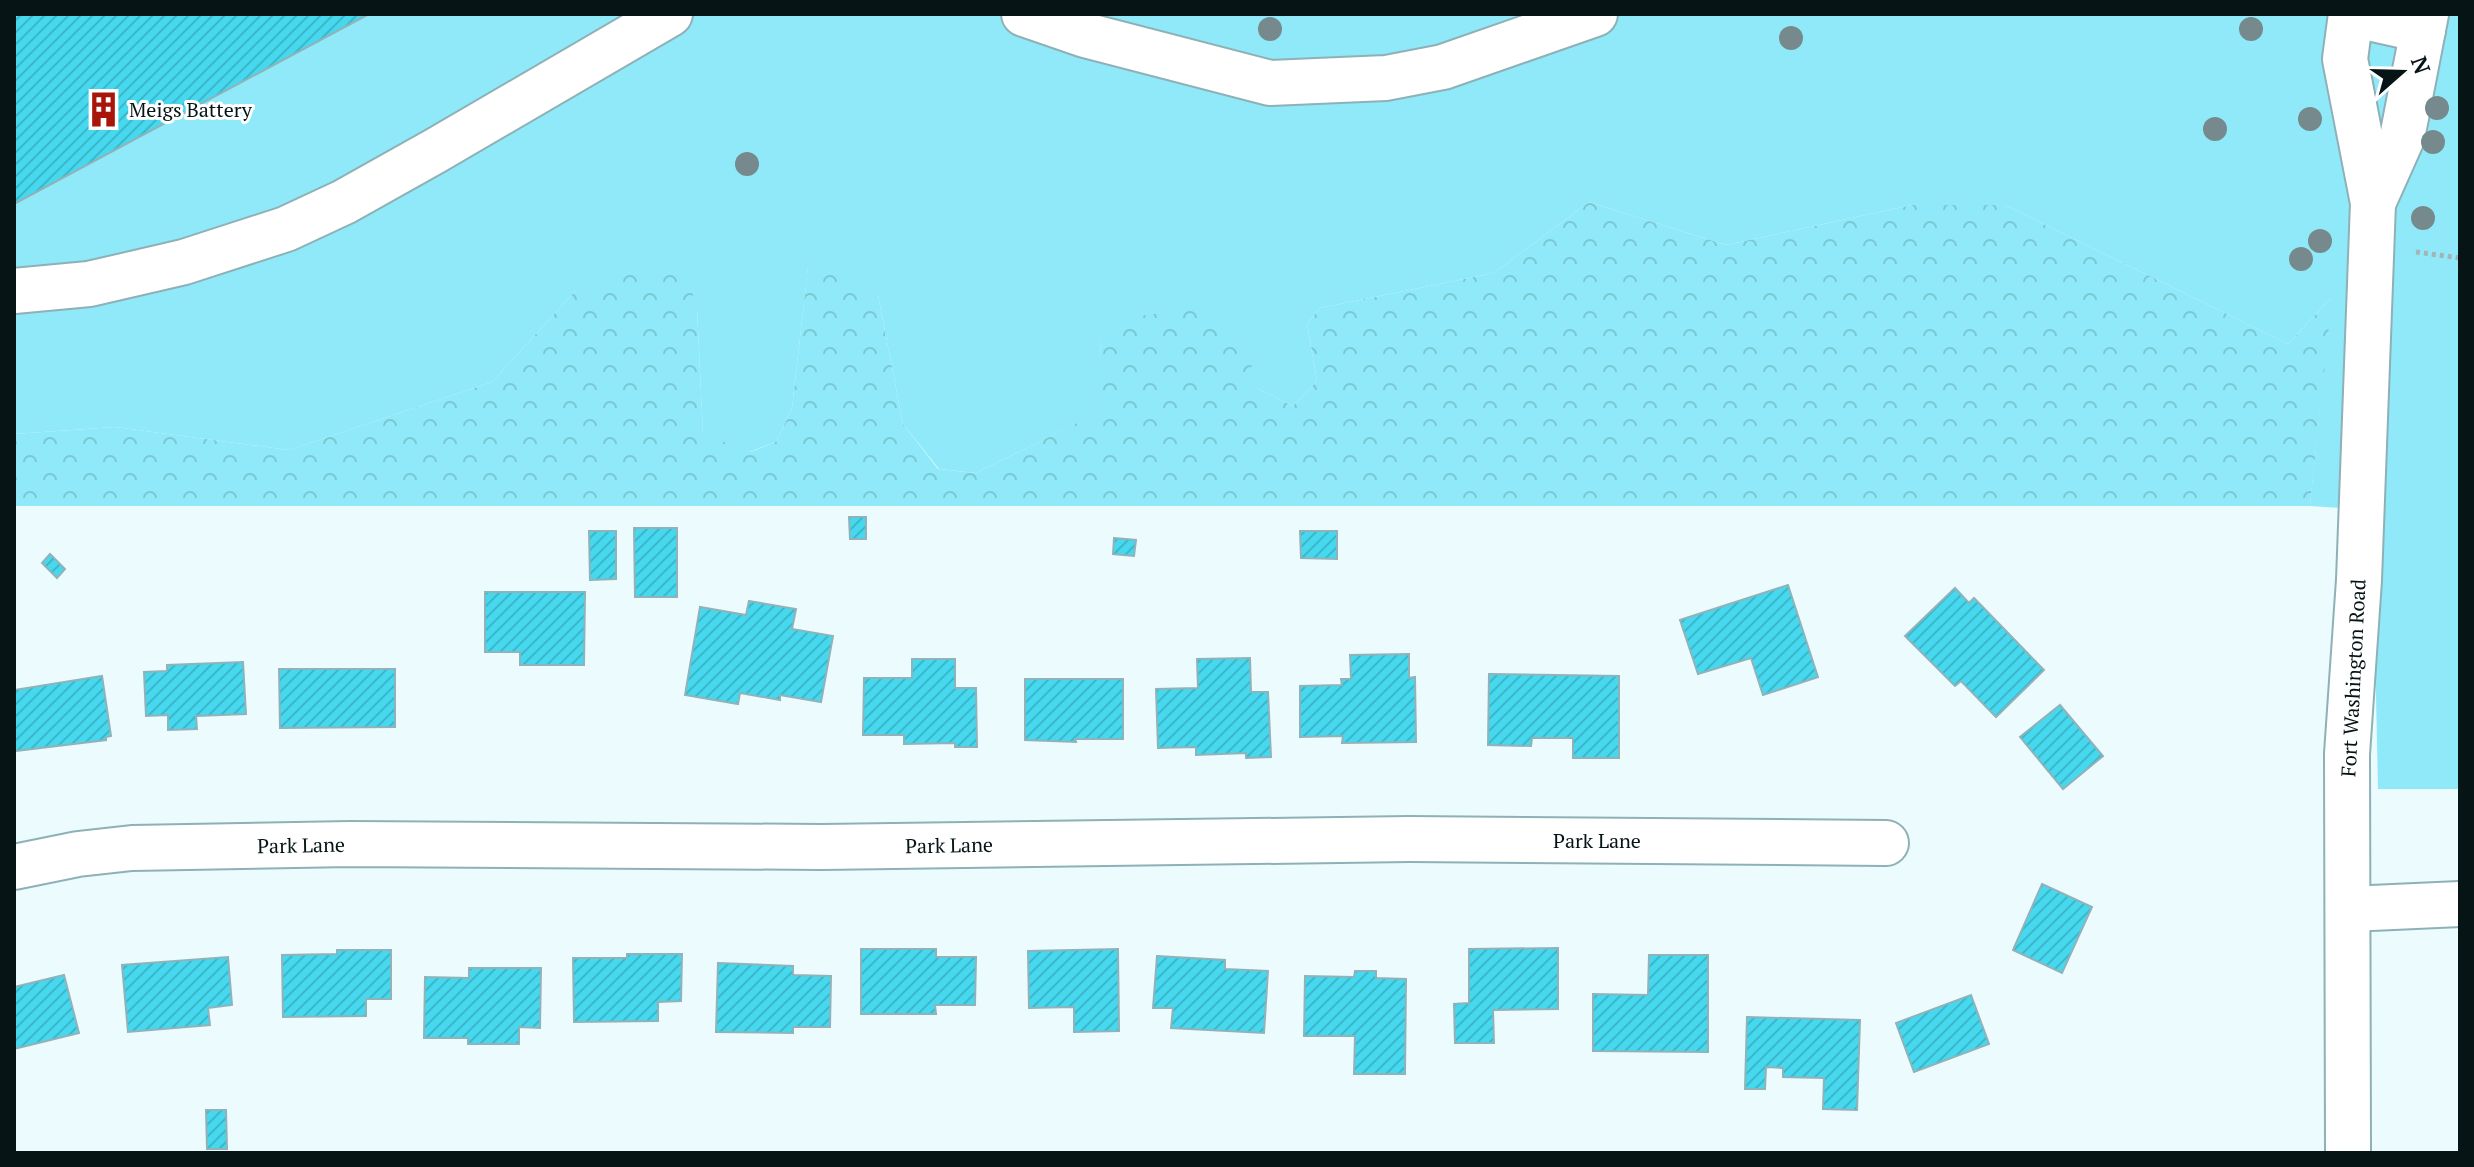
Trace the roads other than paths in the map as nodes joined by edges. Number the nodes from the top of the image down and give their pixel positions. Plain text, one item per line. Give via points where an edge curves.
1 (670, 14) edge
2 (1024, 14) edge
3 (1595, 14) edge
4 (2351, 14) edge
5 (2425, 22) edge
6 (2373, 203) junction
7 (14, 291) edge
8 (1886, 843) dead end
9 (14, 867) edge
10 (2460, 904) edge
11 (2349, 909) junction
12 (2348, 1153) edge

1 - 7 street via 396,173 286,229 89,284
2 - 3 street via 1270,83 1386,78 1443,67
4 - 5 street
4 - 6 street, Fort Washington Road via 2345,59
5 - 6 street, Fort Washington Road via 2402,138
6 - 11 street, Fort Washington Road via 2347,754
8 - 9 street, Park Lane via 1409,839 822,847 350,844 132,848
10 - 11 street
11 - 12 street, Fort Washington Road

